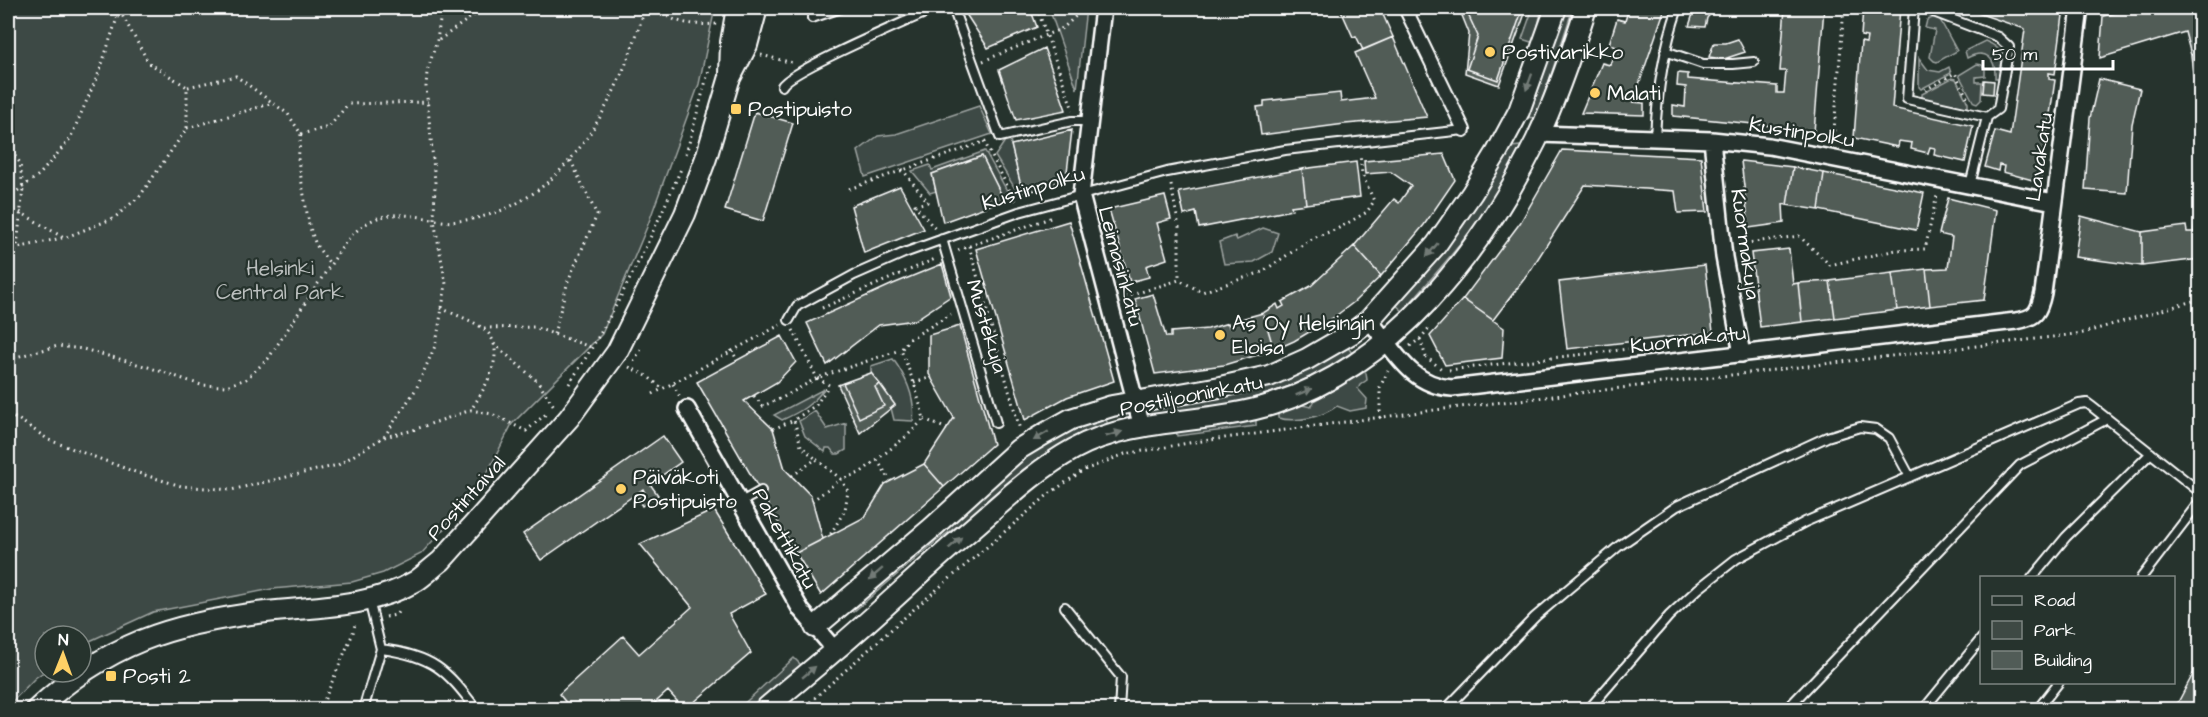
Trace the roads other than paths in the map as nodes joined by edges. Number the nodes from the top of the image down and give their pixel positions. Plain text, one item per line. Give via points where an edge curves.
1 (737, 8) edge
2 (757, 8) edge
3 (841, 8) edge
4 (936, 8) edge
5 (953, 8) edge
6 (1103, 8) edge
7 (1405, 8) edge
8 (1556, 8) edge
9 (1586, 8) edge
10 (1678, 8) edge
11 (1914, 8) edge
12 (1923, 8) edge
13 (2080, 8) edge
14 (812, 18) dead end
15 (1665, 51) junction
16 (1754, 62) dead end
17 (729, 80) junction
18 (782, 86) dead end
19 (1987, 117) junction
20 (1083, 121) junction
21 (1464, 130) joint
22 (1539, 134) junction
23 (1654, 138) junction
24 (1712, 140) junction
25 (1970, 185) junction
26 (1082, 201) junction
27 (2054, 202) junction
28 (942, 239) junction
29 (2037, 312) joint
30 (789, 320) road end
31 (1369, 320) junction
32 (1387, 341) junction
33 (1743, 354) junction
34 (1135, 400) junction
35 (687, 409) dead end
36 (2107, 419) junction
37 (996, 423) dead end
38 (1142, 427) junction
39 (2151, 453) junction
40 (1910, 477) junction
41 (761, 491) dead end
42 (2200, 492) edge
43 (2200, 501) edge
44 (741, 502) junction
45 (2034, 576) edge
46 (2143, 576) edge
47 (369, 600) junction
48 (1065, 608) dead end
49 (814, 627) junction
50 (1980, 640) edge
51 (381, 649) junction
52 (835, 650) junction
53 (2057, 684) edge
54 (48, 705) edge
55 (363, 710) edge
56 (477, 710) edge
57 (764, 710) edge
58 (1119, 710) edge
59 (1445, 710) edge
60 (1588, 710) edge
61 (1786, 710) edge
62 (1923, 710) edge
63 (2037, 710) edge

1 - 17 street, Postintaival
2 - 17 street, Postintaival via 747,45
3 - 14 lane
4 - 18 lane via 809,67 785,80
5 - 20 lane via 1000,137
6 - 20 street, Leimasinkatu
7 - 21 street
8 -> 31 street, Postiljooninkatu via 1519,111 1497,152 1436,245
9 - 22 street, Postiljooninkatu
10 - 15 lane
11 - 19 lane via 1907,99
12 - 19 lane via 1998,37 2009,47 1998,109
13 - 27 street, Lavakatu
15 - 16 lane via 1702,64
15 - 23 lane
17 - 47 street, Postintaival via 685,214 617,352 562,412 441,561 416,580
19 - 25 lane
20 - 26 street, Leimasinkatu
21 - 26 lane, Kustinpolku via 1285,150 1167,172
22 - 23 street, Kustinpolku
22 - 32 street, Postiljooninkatu via 1517,178 1449,278
23 - 24 street, Kustinpolku
24 - 25 street, Kustinpolku via 1769,146
24 - 33 street, Kuormakuja via 1723,246
25 - 27 street, Kustinpolku
26 - 28 lane, Kustinpolku via 1019,212
26 - 34 street, Leimasinkatu
27 - 29 street, Lavakatu via 2043,293
28 - 30 lane, Kustinpolku via 823,290 796,306
28 - 37 lane, Mustekuja
29 - 33 street, Kuormakatu via 2016,321
31 - 32 street, Kuormakatu
31 - 34 street, Postiljooninkatu via 1338,342 1269,376
32 - 33 street, Kuormakatu via 1418,378 1442,388
38 -> 32 street, Postiljooninkatu via 1236,414 1274,404 1344,372
34 - 38 street, Leimasinkatu
34 -> 49 street, Postiljooninkatu via 1071,419 1019,449
35 - 44 street, Pakettikatu
36 - 39 lane
36 - 40 lane via 2087,404 2079,404
36 - 61 lane via 2020,465
52 -> 38 street, Postiljooninkatu via 1052,462 1077,447
39 - 42 lane
39 - 45 lane via 2066,537
40 - 59 lane via 1889,438 1876,429 1860,427 1827,437 1677,506 1619,546 1535,616
40 - 60 lane via 1805,522 1736,559 1669,616
41 - 44 lane
43 - 46 lane
44 - 49 street, Pakettikatu
47 - 51 lane
47 - 54 street, Postintaival via 215,619 164,631 96,662
48 - 58 lane via 1121,677
49 - 52 street, Pakettikatu
50 - 62 lane
51 - 55 lane
51 - 56 lane via 409,653 429,662 452,678
57 -> 52 street, Postiljooninkatu
53 - 63 lane

